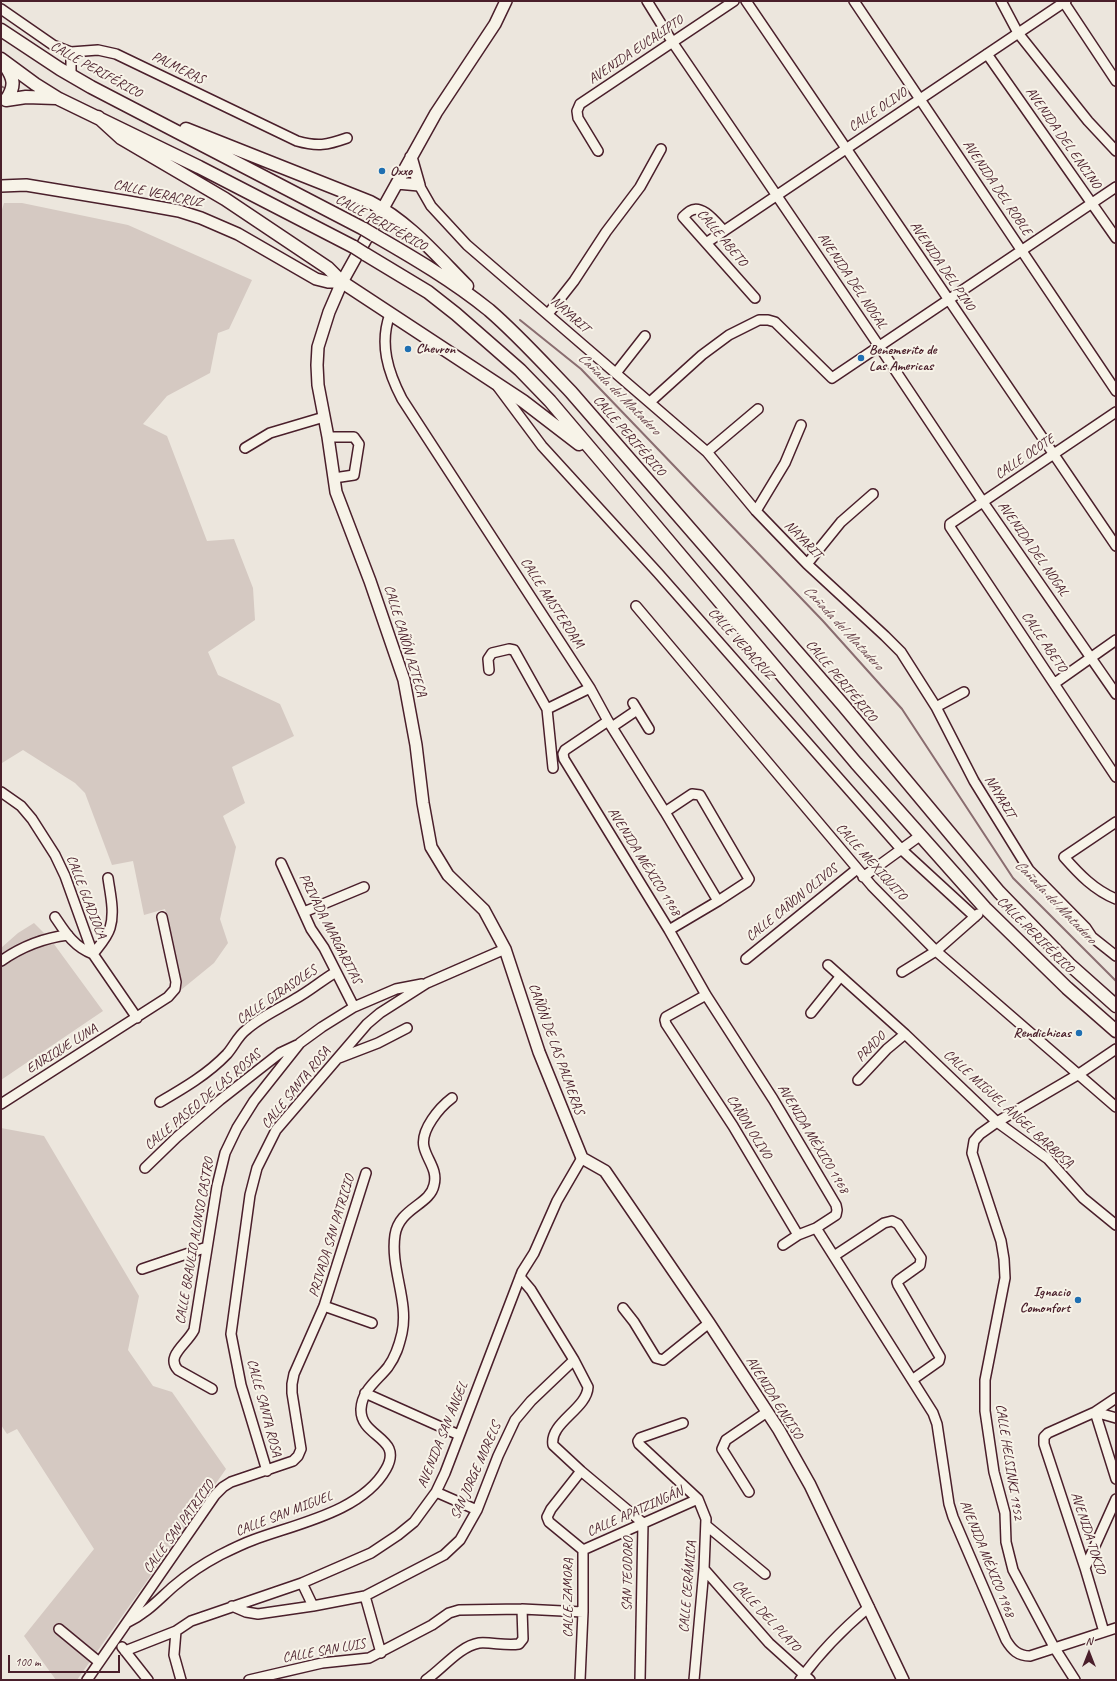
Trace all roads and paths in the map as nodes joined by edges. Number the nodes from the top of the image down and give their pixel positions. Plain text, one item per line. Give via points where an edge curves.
1 (506, 1) edge
2 (647, 1) edge
3 (734, 1) edge
4 (746, 1) edge
5 (854, 1) edge
6 (1001, 1) edge
7 (1064, 1) edge
8 (1, 9) edge
9 (1, 30) edge
10 (1018, 33) junction
11 (673, 43) junction
12 (71, 52) junction
13 (987, 54) junction
14 (1, 59) edge
15 (71, 75) junction
16 (1116, 81) edge
17 (59, 99) junction
18 (920, 99) junction
19 (3, 102) edge
20 (142, 112) junction
21 (98, 117) junction
22 (347, 138) dead end
23 (846, 148) junction
24 (661, 149) dead end
25 (598, 151) dead end
26 (1116, 151) edge
27 (411, 157) junction
28 (397, 183) junction
29 (419, 185) junction
30 (1, 186) edge
31 (1116, 187) edge
32 (777, 196) junction
33 (1092, 203) junction
34 (382, 208) junction
35 (724, 231) junction
36 (1116, 238) edge
37 (706, 243) junction
38 (1022, 250) junction
39 (342, 282) junction
40 (755, 298) dead end
41 (948, 300) junction
42 (490, 311) junction
43 (390, 314) junction
44 (548, 314) junction
45 (645, 336) dead end
46 (880, 346) junction
47 (616, 373) junction
48 (495, 382) junction
49 (1116, 391) edge
50 (650, 402) junction
51 (758, 409) dead end
52 (1116, 412) edge
53 (324, 417) junction
54 (801, 425) dead end
55 (328, 437) junction
56 (245, 448) dead end
57 (707, 452) junction
58 (1054, 455) junction
59 (601, 461) junction
60 (334, 478) junction
61 (872, 494) dead end
62 (983, 502) junction
63 (756, 511) junction
64 (950, 524) joint
65 (1116, 546) edge
66 (807, 564) junction
67 (636, 606) dead end
68 (1116, 640) edge
69 (1091, 657) junction
70 (489, 670) dead end
71 (1055, 683) junction
72 (590, 688) junction
73 (964, 692) dead end
74 (1116, 694) edge
75 (936, 707) junction
76 (547, 709) junction
77 (610, 724) junction
78 (649, 729) dead end
79 (553, 768) dead end
80 (1116, 777) edge
81 (1, 792) edge
82 (665, 812) junction
83 (1116, 822) edge
84 (921, 836) junction
85 (901, 848) junction
86 (281, 863) dead end
87 (857, 869) junction
88 (863, 876) junction
89 (108, 878) dead end
90 (364, 887) dead end
91 (1116, 899) edge
92 (718, 901) junction
93 (985, 908) junction
94 (304, 912) junction
95 (55, 916) dead end
96 (162, 917) dead end
97 (975, 917) junction
98 (670, 930) junction
99 (68, 935) junction
100 (505, 949) junction
101 (936, 951) junction
102 (92, 954) junction
103 (1116, 956) edge
104 (746, 959) dead end
105 (1, 961) edge
106 (828, 965) dead end
107 (336, 972) junction
108 (902, 972) dead end
109 (840, 977) junction
110 (427, 984) junction
111 (706, 995) junction
112 (1116, 1006) edge
113 (354, 1007) junction
114 (811, 1013) dead end
115 (137, 1018) junction
116 (407, 1028) dead end
117 (1116, 1031) edge
118 (905, 1034) junction
119 (300, 1044) junction
120 (1116, 1050) edge
121 (339, 1058) junction
122 (1079, 1074) junction
123 (858, 1080) dead end
124 (452, 1098) dead end
125 (160, 1102) dead end
126 (1, 1104) edge
127 (1116, 1107) edge
128 (997, 1122) junction
129 (582, 1158) junction
130 (145, 1168) dead end
131 (366, 1173) dead end
132 (1116, 1225) edge
133 (816, 1228) junction
134 (798, 1235) junction
135 (783, 1245) dead end
136 (207, 1247) junction
137 (834, 1256) junction
138 (142, 1269) dead end
139 (520, 1277) junction
140 (324, 1306) junction
141 (623, 1308) dead end
142 (372, 1322) dead end
143 (709, 1323) junction
144 (574, 1360) junction
145 (912, 1380) junction
146 (212, 1389) dead end
147 (365, 1393) junction
148 (1116, 1398) edge
149 (767, 1412) junction
150 (1095, 1412) junction
151 (1116, 1418) edge
152 (684, 1423) dead end
153 (459, 1435) junction
154 (267, 1470) junction
155 (581, 1471) junction
156 (1116, 1479) edge
157 (436, 1492) junction
158 (749, 1492) dead end
159 (698, 1499) junction
160 (1116, 1499) edge
161 (477, 1510) junction
162 (643, 1523) junction
163 (707, 1526) junction
164 (583, 1550) junction
165 (1085, 1568) junction
166 (704, 1569) junction
167 (765, 1574) dead end
168 (302, 1583) junction
169 (365, 1596) junction
170 (232, 1606) junction
171 (312, 1606) junction
172 (869, 1607) junction
173 (522, 1609) junction
174 (583, 1612) junction
175 (128, 1622) junction
176 (1116, 1628) edge
177 (59, 1629) dead end
178 (176, 1632) junction
179 (1104, 1632) junction
180 (116, 1641) junction
181 (1054, 1647) junction
182 (125, 1650) junction
183 (381, 1653) junction
184 (98, 1662) junction
185 (804, 1678) edge
186 (87, 1680) edge
187 (148, 1680) edge
188 (181, 1680) edge
189 (249, 1680) edge
190 (426, 1680) edge
191 (580, 1680) edge
192 (640, 1680) edge
193 (694, 1680) edge
194 (903, 1680) edge
195 (1075, 1680) edge

1 - 27 main road, CALLE CAÑÓN AZTECA via 495,24 436,112
2 - 11 street, AVENIDA DEL NOGAL
3 - 11 street, AVENIDA EUCALIPTO
4 - 23 street, AVENIDA DEL PINO
5 - 18 street, AVENIDA DEL ROBLE
6 - 10 street
7 - 10 street, CALLE OLIVO
7 - 16 street
8 - 12 street, PALMERAS via 53,45
9 - 15 highway, CALLE PERIFÉRICO
10 - 13 street, CALLE OLIVO
10 - 26 street via 1088,121
11 - 25 street, AVENIDA EUCALIPTO via 580,104 578,118
11 - 32 street, AVENIDA DEL NOGAL
12 - 15 street
12 - 22 street, PALMERAS via 98,50 116,54 298,141 319,145
13 - 18 street, CALLE OLIVO
13 - 33 street, AVENIDA DEL ENCINO
14 - 17 highway, CALLE PERIFÉRICO
14 - 19 highway via 13,79 12,92
15 - 20 highway, CALLE PERIFÉRICO
17 - 19 highway via 37,97
17 - 21 highway, CALLE PERIFÉRICO
18 - 23 street, CALLE OLIVO
18 - 38 street, AVENIDA DEL ROBLE
20 - 34 highway
20 - 42 highway, CALLE PERIFÉRICO via 369,232 444,276
21 - 39 highway via 121,138 225,199 328,268
21 - 59 highway, CALLE PERIFÉRICO, bridge via 354,247 428,292 520,370
23 - 32 street, CALLE OLIVO
23 - 41 street, AVENIDA DEL PINO
24 - 44 street via 646,179
27 - 28 main road, CALLE CAÑÓN AZTECA
27 - 29 main road
28 - 29 main road
28 - 34 main road, CALLE CAÑÓN AZTECA
29 - 44 street, NAYARIT via 431,206 462,239
30 - 39 main road, CALLE VERACRUZ via 26,185 179,212 238,234 316,279
31 - 33 street
32 - 35 street, CALLE OLIVO
32 - 46 street, AVENIDA DEL NOGAL
33 - 36 street, AVENIDA DEL ENCINO
33 - 38 street
34 - 39 main road, CALLE CAÑÓN AZTECA
34 - 42 highway via 401,221 421,240
35 - 37 street, CALLE OLIVO
35 - 37 street, CALLE ABETO via 704,212 698,209 691,210 683,217
37 - 40 street, CALLE ABETO
38 - 41 street
38 - 49 street, AVENIDA DEL ROBLE
39 - 43 highway
39 - 53 main road, CALLE CAÑÓN AZTECA via 318,347 316,365
41 - 46 street
41 - 58 street, AVENIDA DEL PINO
42 - 112 highway, CALLE PERIFÉRICO via 571,392 842,705 999,892 1069,964
43 - 48 highway
43 - 72 street, CALLE AMSTERDAM via 384,333 385,354 393,382 402,399
44 - 47 street, NAYARIT
45 - 47 street
46 - 50 street via 832,378 775,322 759,320 730,335 702,355
46 - 62 street, AVENIDA DEL NOGAL
47 - 50 street, NAYARIT
48 - 59 highway
48 - 85 street, CALLE VERACRUZ via 542,446
50 - 57 street, NAYARIT
51 - 57 street
52 - 58 street, CALLE OCOTE
53 - 55 main road, CALLE CAÑÓN AZTECA
53 - 56 street via 270,433
54 - 63 street via 785,463
55 - 60 main road, CALLE CAÑÓN AZTECA
55 - 60 street via 354,436 359,444 354,475
57 - 63 street, NAYARIT
58 - 62 street, CALLE OCOTE
58 - 65 street, AVENIDA DEL PINO
59 - 84 highway, CALLE PERIFÉRICO via 856,763
60 - 100 main road, CALLE CAÑÓN AZTECA via 342,512 370,580 404,680 431,847 448,875 484,910
61 - 66 street via 841,522
62 - 64 street, CALLE OCOTE
62 - 69 street, AVENIDA DEL NOGAL
63 - 66 street, NAYARIT
64 - 71 street, CALLE ABETO
66 - 75 street, NAYARIT via 901,652
67 - 87 street, CALLE MEXIQUITO
68 - 69 street
69 - 71 street
69 - 74 street, AVENIDA DEL NOGAL
70 - 76 street via 488,659 492,653 512,649
71 - 80 street, CALLE ABETO
72 - 76 street
72 - 77 street, CALLE AMSTERDAM
73 - 75 street
75 - 103 street, NAYARIT via 974,781 1028,870 1092,936
76 - 79 street
77 - 78 street, AVENIDA MÉXICO 1968 via 635,707
77 - 82 street, CALLE AMSTERDAM
77 - 98 street, AVENIDA MÉXICO 1968 via 565,750 564,759
81 - 102 street, CALLE GLADIOLA via 21,806 55,855 65,876
82 - 92 street, CALLE AMSTERDAM
82 - 92 street via 692,794 700,795 749,878 747,882
83 - 91 street via 1064,856 1092,886
84 - 85 street
84 - 93 highway, CALLE PERIFÉRICO
85 - 88 street
85 - 97 street, CALLE VERACRUZ
86 - 94 street, PRIVADA MARGARITAS
87 - 88 street, CALLE MEXIQUITO
87 - 104 street, CALLE CAÑON OLIVOS
88 - 101 street, CALLE MEXIQUITO
89 - 102 street via 111,898 110,928 105,939
90 - 94 street
92 - 98 street
93 - 97 street
93 - 117 highway, CALLE PERIFÉRICO via 1067,988
94 - 107 street, PRIVADA MARGARITAS
95 - 99 street
96 - 115 street, ENRIQUE LUNA via 176,982 175,989 168,997
97 - 101 street
98 - 111 street, AVENIDA MÉXICO 1968
99 - 102 street via 79,947
99 - 105 street via 17,950
100 - 110 street, CALLE SANTA ROSA
100 - 129 main road, CAÑÓN DE LAS PALMERAS via 539,1052
101 - 108 street
101 - 122 street, CALLE MEXIQUITO
102 - 115 street, CALLE GLADIOLA
106 - 109 street, CALLE MIGUEL ÁNGEL BARBOSA
107 - 113 street, PRIVADA MARGARITAS
107 - 125 street, CALLE GIRASOLES via 245,1030 227,1054 206,1074
109 - 114 street
109 - 118 street, CALLE MIGUEL ÁNGEL BARBOSA
110 - 113 street, CALLE BRAULIO ALONSO CASTRO via 396,989
110 - 121 street, CALLE SANTA ROSA via 380,1013
111 - 133 street, AVENIDA MÉXICO 1968 via 773,1099 836,1205 836,1215
111 - 134 street, CAÑON OLIVO via 666,1017 666,1024 733,1126
113 - 119 street, CALLE BRAULIO ALONSO CASTRO
115 - 126 street, ENRIQUE LUNA
116 - 121 street via 378,1043
118 - 123 street, PRADO
118 - 128 street, CALLE MIGUEL ÁNGEL BARBOSA
119 - 130 street, CALLE PASEO DE LAS ROSAS via 280,1053 220,1100
119 - 136 street, CALLE BRAULIO ALONSO CASTRO via 254,1101 225,1153
120 - 122 street
121 - 154 street, CALLE SANTA ROSA via 276,1130 257,1168 250,1196 231,1334 241,1385
122 - 127 street, CALLE MEXIQUITO
122 - 128 street
124 - 147 street via 434,1115 424,1137 423,1145 434,1167 432,1192 399,1221 395,1234 394,1252 404,1325 398,1350 389,1366
128 - 132 street, CALLE MIGUEL ÁNGEL BARBOSA via 1048,1160 1082,1198
128 - 181 street, CALLE HELSINKI 1952 via 974,1141 972,1153 1001,1241 1005,1278 986,1380 985,1411 993,1464 1005,1513 1006,1542 1013,1570
129 - 139 street, AVENIDA SAN ÁNGEL via 557,1201 534,1253
129 - 143 main road, AVENIDA ENCISO via 605,1171
131 - 140 street, PRIVADA SAN PATRICIO
133 - 134 street
133 - 137 street, AVENIDA MÉXICO 1968
134 - 135 street
136 - 138 street
136 - 146 street, CALLE BRAULIO ALONSO CASTRO via 194,1330 172,1361 178,1370
137 - 145 street, AVENIDA MÉXICO 1968
137 - 145 street via 884,1223 892,1221 898,1224 921,1258 920,1265 897,1282 940,1357
139 - 144 street via 531,1290
139 - 153 street, AVENIDA SAN ÁNGEL
140 - 142 street, PRIVADA SAN PATRICIO
140 - 154 street, CALLE SAN PATRICIO via 292,1384 300,1449 298,1456 293,1461
141 - 143 street via 659,1360 663,1360
143 - 149 main road, AVENIDA ENCISO
144 - 155 street, SAN TEODORO via 587,1382 588,1390 585,1398 555,1432 552,1439 553,1445
144 - 161 street, SAN JORGE MORELS via 514,1420
145 - 181 street, AVENIDA MÉXICO 1968 via 933,1413 953,1517 1006,1640 1023,1656
147 - 153 street
147 - 175 street, CALLE SAN MIGUEL via 361,1418 366,1427 383,1439 391,1457 386,1470 368,1492 330,1513 251,1540 220,1555 195,1569 142,1616
148 - 150 street
149 - 158 street via 723,1444 722,1449
149 - 172 main road, AVENIDA ENCISO via 810,1486
150 - 151 street
150 - 156 street
150 - 165 street, AVENIDA TOKIO via 1044,1437 1044,1444
152 - 159 street via 640,1438 638,1441
153 - 157 street, AVENIDA SAN ÁNGEL
154 - 175 street, CALLE SAN PATRICIO via 231,1482 215,1495
155 - 162 street, SAN TEODORO
155 - 164 street, CALLE ZAMORA via 547,1517 549,1522
157 - 161 street
157 - 168 street, AVENIDA SAN ÁNGEL via 414,1522 398,1535 370,1553
159 - 162 street, CALLE APATZINGÁN
159 - 163 street, CALLE CERÁMICA
160 - 165 street
161 - 169 street, SAN JORGE MORELS via 460,1540 444,1555
162 - 164 street, CALLE APATZINGÁN
162 - 192 street, SAN TEODORO
163 - 166 street, CALLE CERÁMICA
163 - 167 street
164 - 174 street, CALLE ZAMORA
165 - 179 street, AVENIDA TOKIO
166 - 185 street, CALLE DEL PLATO via 769,1643
166 - 193 street, CALLE CERÁMICA
168 - 170 street, AVENIDA SAN ÁNGEL
168 - 171 street
169 - 171 street, SAN JORGE MORELS
169 - 183 street
170 - 171 street, SAN JORGE MORELS via 258,1614
170 - 178 street, AVENIDA SAN ÁNGEL via 191,1621
172 - 185 street via 840,1632
172 - 194 main road, AVENIDA ENCISO
173 - 174 street, CALLE SAN LUIS
173 - 183 street, CALLE SAN LUIS via 459,1610 449,1613
173 - 190 street via 523,1639 519,1644 470,1645
174 - 191 street, CALLE ZAMORA
175 - 180 street, CALLE SAN PATRICIO
176 - 179 street, AVENIDA MÉXICO 1968
177 - 184 street
178 - 182 street, AVENIDA SAN ÁNGEL
178 - 188 street via 174,1655
179 - 181 street, AVENIDA MÉXICO 1968
180 - 182 street
180 - 184 street, CALLE SAN PATRICIO
181 - 195 street, CALLE HELSINKI 1952
182 - 187 street
183 - 189 street, CALLE SAN LUIS via 369,1658 322,1663
184 - 186 street, CALLE SAN PATRICIO

